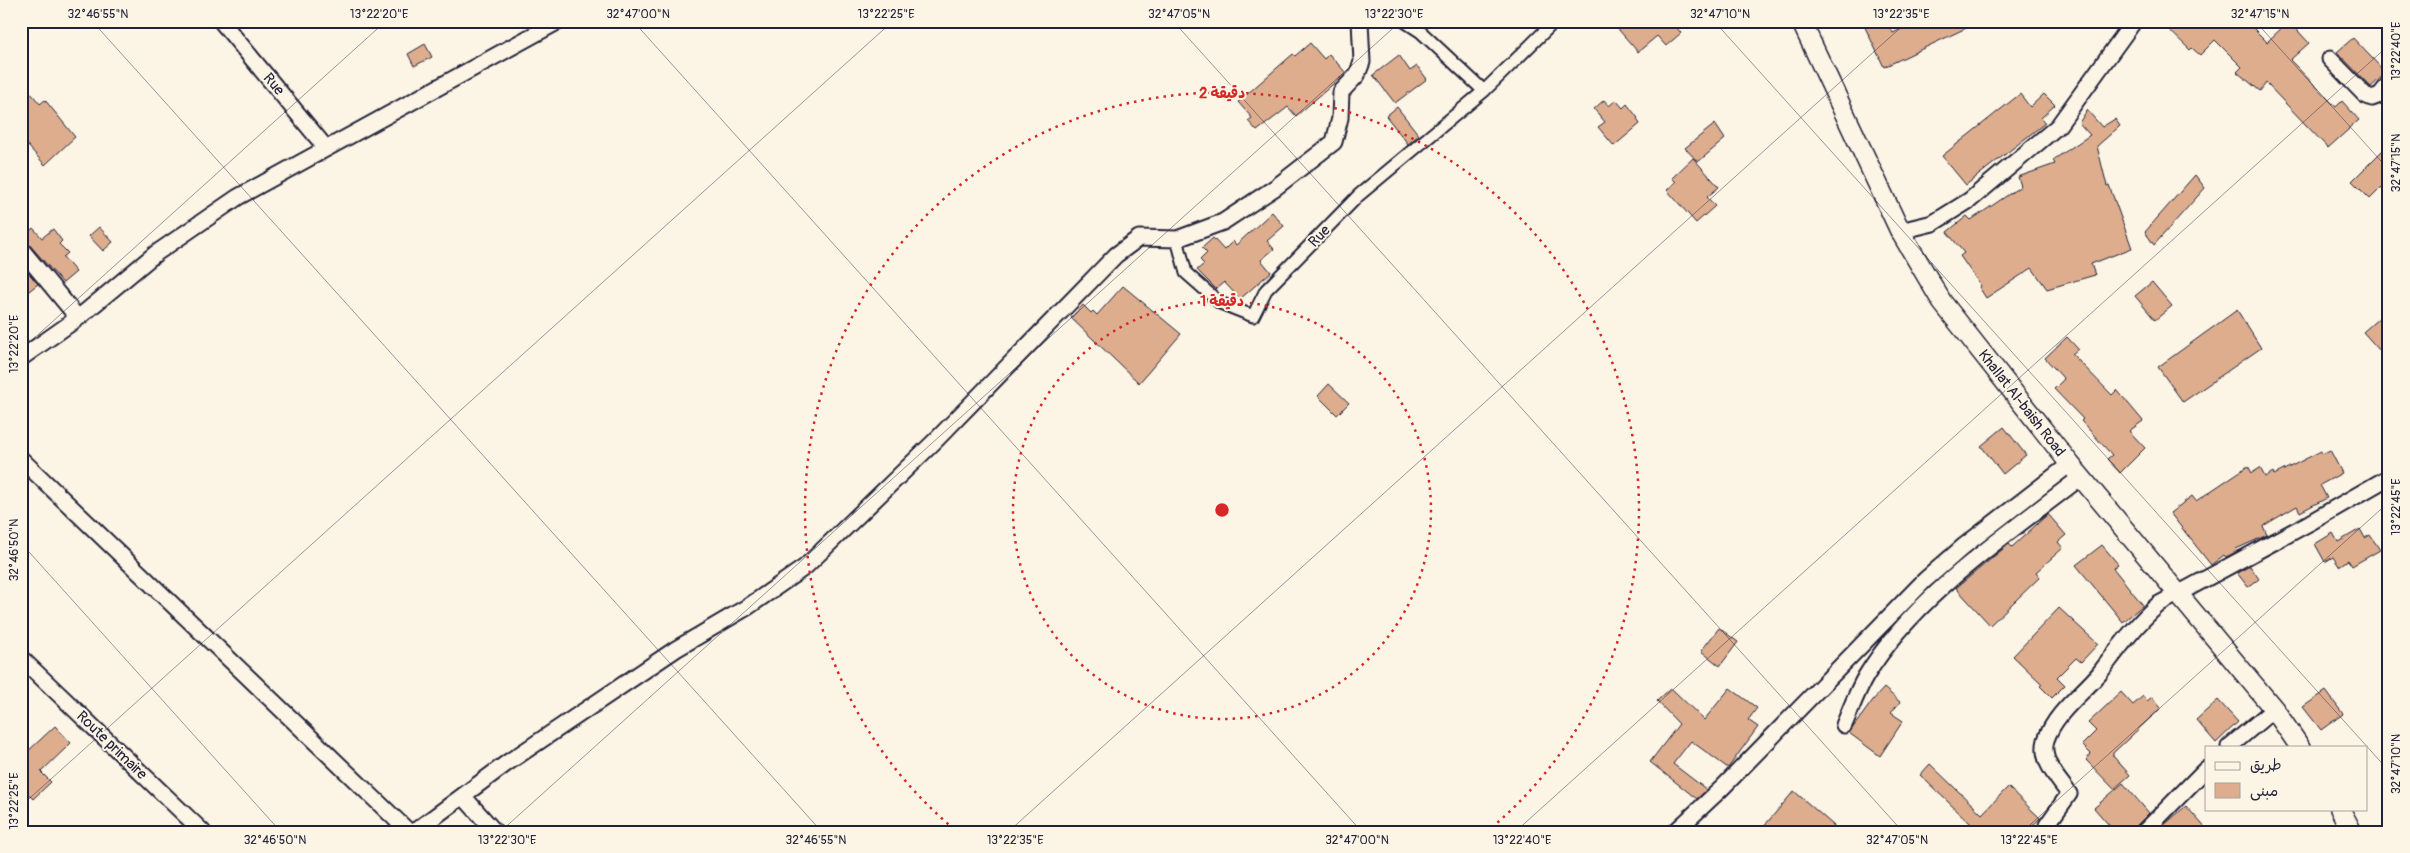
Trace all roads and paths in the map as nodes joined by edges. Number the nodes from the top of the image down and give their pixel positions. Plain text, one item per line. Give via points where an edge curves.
1 (221, 21) edge
2 (559, 21) edge
3 (1360, 21) edge
4 (1404, 21) edge
5 (1555, 21) edge
6 (1801, 21) edge
7 (2134, 21) edge
8 (2330, 59) dead end
9 (2389, 84) edge
10 (1484, 91) junction
11 (326, 148) junction
12 (1900, 231) junction
13 (1177, 239) junction
14 (21, 249) edge
15 (78, 318) junction
16 (21, 358) edge
17 (21, 459) edge
18 (2076, 470) junction
19 (2389, 477) edge
20 (2178, 593) junction
21 (21, 658) edge
22 (2274, 709) junction
23 (1844, 725) dead end
24 (2230, 746) edge
25 (2299, 746) edge
26 (2205, 770) edge
27 (463, 796) junction
28 (2341, 810) edge
29 (203, 832) edge
30 (408, 832) edge
31 (414, 832) edge
32 (495, 832) edge
33 (1675, 832) edge
34 (2047, 832) edge
35 (2144, 832) edge
36 (2352, 832) edge

1 - 11 street, Rue
2 - 11 street
3 - 13 street via 1362,62 1357,75 1341,92 1340,118 1334,142 1304,167 1223,222
4 - 10 street via 1421,32
5 - 10 street, Rue
6 - 12 street, Khallat Al-baish Road
7 - 12 street via 2051,132 1970,200 1933,223
8 - 9 street via 2365,95 2372,98 2380,95
10 - 13 street, Rue via 1359,195 1266,290 1253,316 1220,303 1186,273
11 - 15 street via 260,184 196,225 155,254
12 - 18 street, Khallat Al-baish Road via 1942,302
13 - 27 street via 1139,238 1116,254 936,440 805,567 749,606 676,649
14 - 15 street
15 - 16 street
17 - 30 street
18 - 20 street, Khallat Al-baish Road
18 - 23 street via 1938,592 1893,638 1866,677
18 - 33 street via 1964,546 1925,580
19 - 20 street
20 - 22 street, Khallat Al-baish Road
20 - 34 street via 2142,619 2098,675 2060,716 2046,740 2047,763 2069,794 2048,825
21 - 29 street, Route primaire
22 - 24 street
22 - 25 street, Khallat Al-baish Road
26 - 35 street
27 - 31 street
27 - 32 street
28 - 36 street

